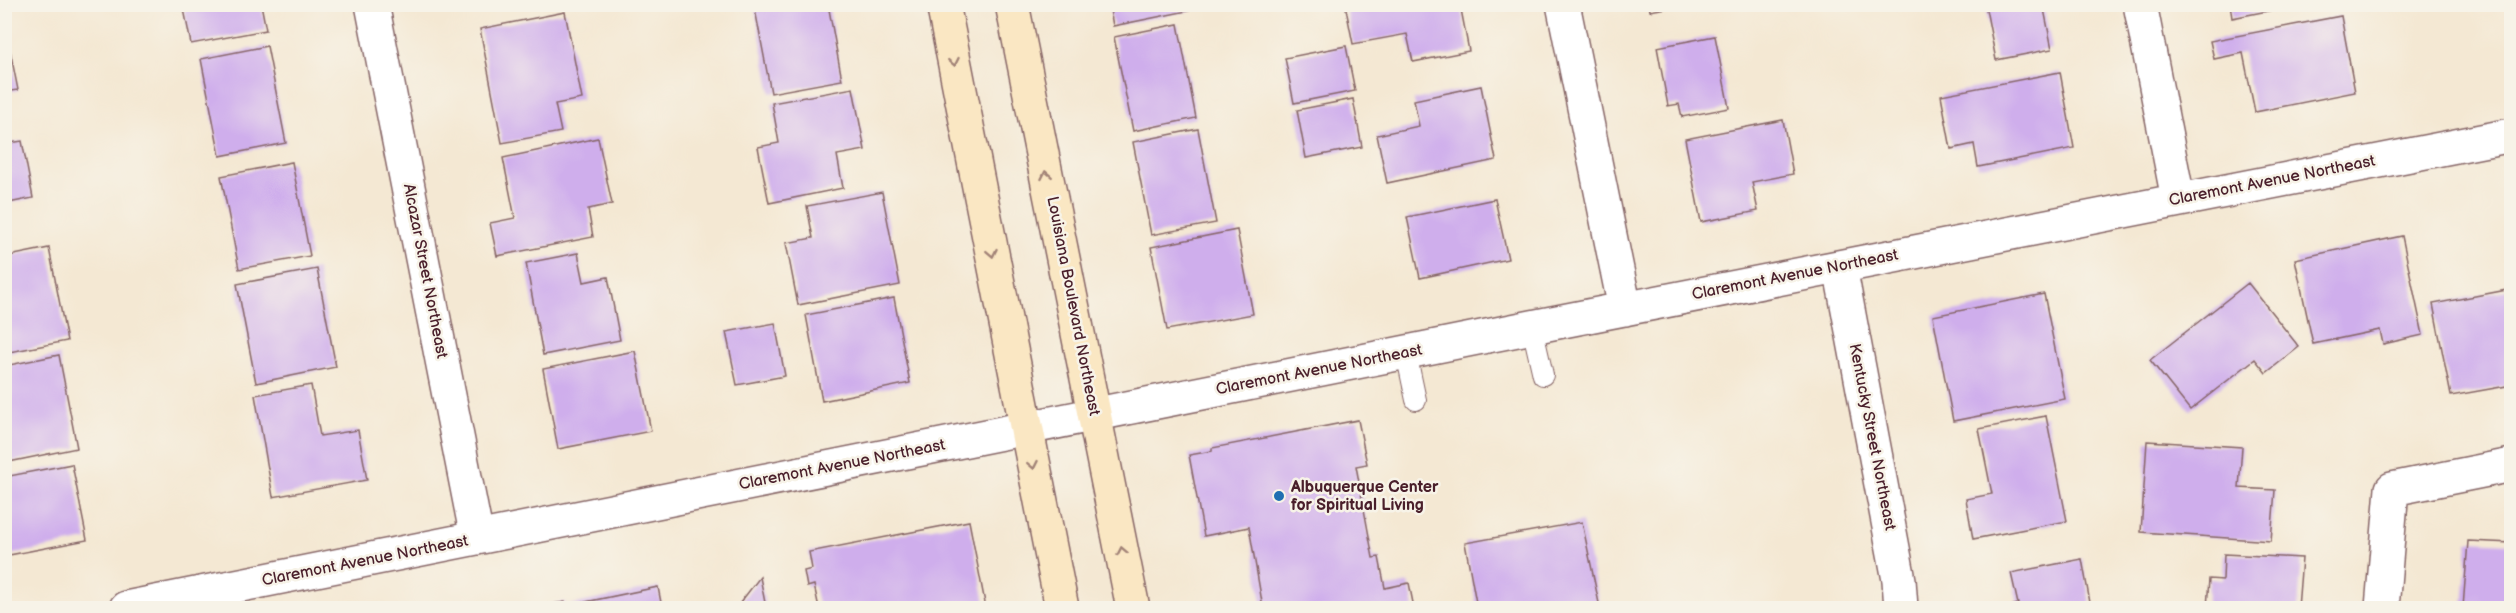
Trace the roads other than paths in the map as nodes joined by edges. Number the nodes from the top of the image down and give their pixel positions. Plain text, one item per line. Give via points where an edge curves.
1 (372, 4) edge
2 (943, 4) edge
3 (1012, 4) edge
4 (1563, 4) edge
5 (2140, 4) edge
6 (2511, 135) edge
7 (2178, 199) junction
8 (1840, 267) junction
9 (1625, 309) junction
10 (1532, 327) junction
11 (1406, 353) junction
12 (1543, 375) dead end
13 (1416, 400) dead end
14 (1095, 416) junction
15 (1026, 428) junction
16 (2511, 465) edge
17 (477, 538) junction
18 (126, 609) edge
19 (1062, 609) edge
20 (1133, 609) edge
21 (1901, 609) edge
22 (2382, 609) edge

1 - 17 street, Alcazar Street Northeast
2 -> 15 main road
14 -> 3 main road, Louisiana Boulevard Northeast
4 - 9 street
5 - 7 street
6 - 7 street, Claremont Avenue Northeast
7 - 8 street, Claremont Avenue Northeast
8 - 9 street, Claremont Avenue Northeast
8 - 21 street, Kentucky Street Northeast via 1899,580
9 - 10 street, Claremont Avenue Northeast
10 - 11 street, Claremont Avenue Northeast
10 - 12 lane
11 - 13 lane
11 - 14 street, Claremont Avenue Northeast
14 - 15 street, Claremont Avenue Northeast
20 -> 14 main road, Louisiana Boulevard Northeast
15 - 17 street, Claremont Avenue Northeast
15 -> 19 main road
16 - 22 street via 2392,489
17 - 18 street, Claremont Avenue Northeast

